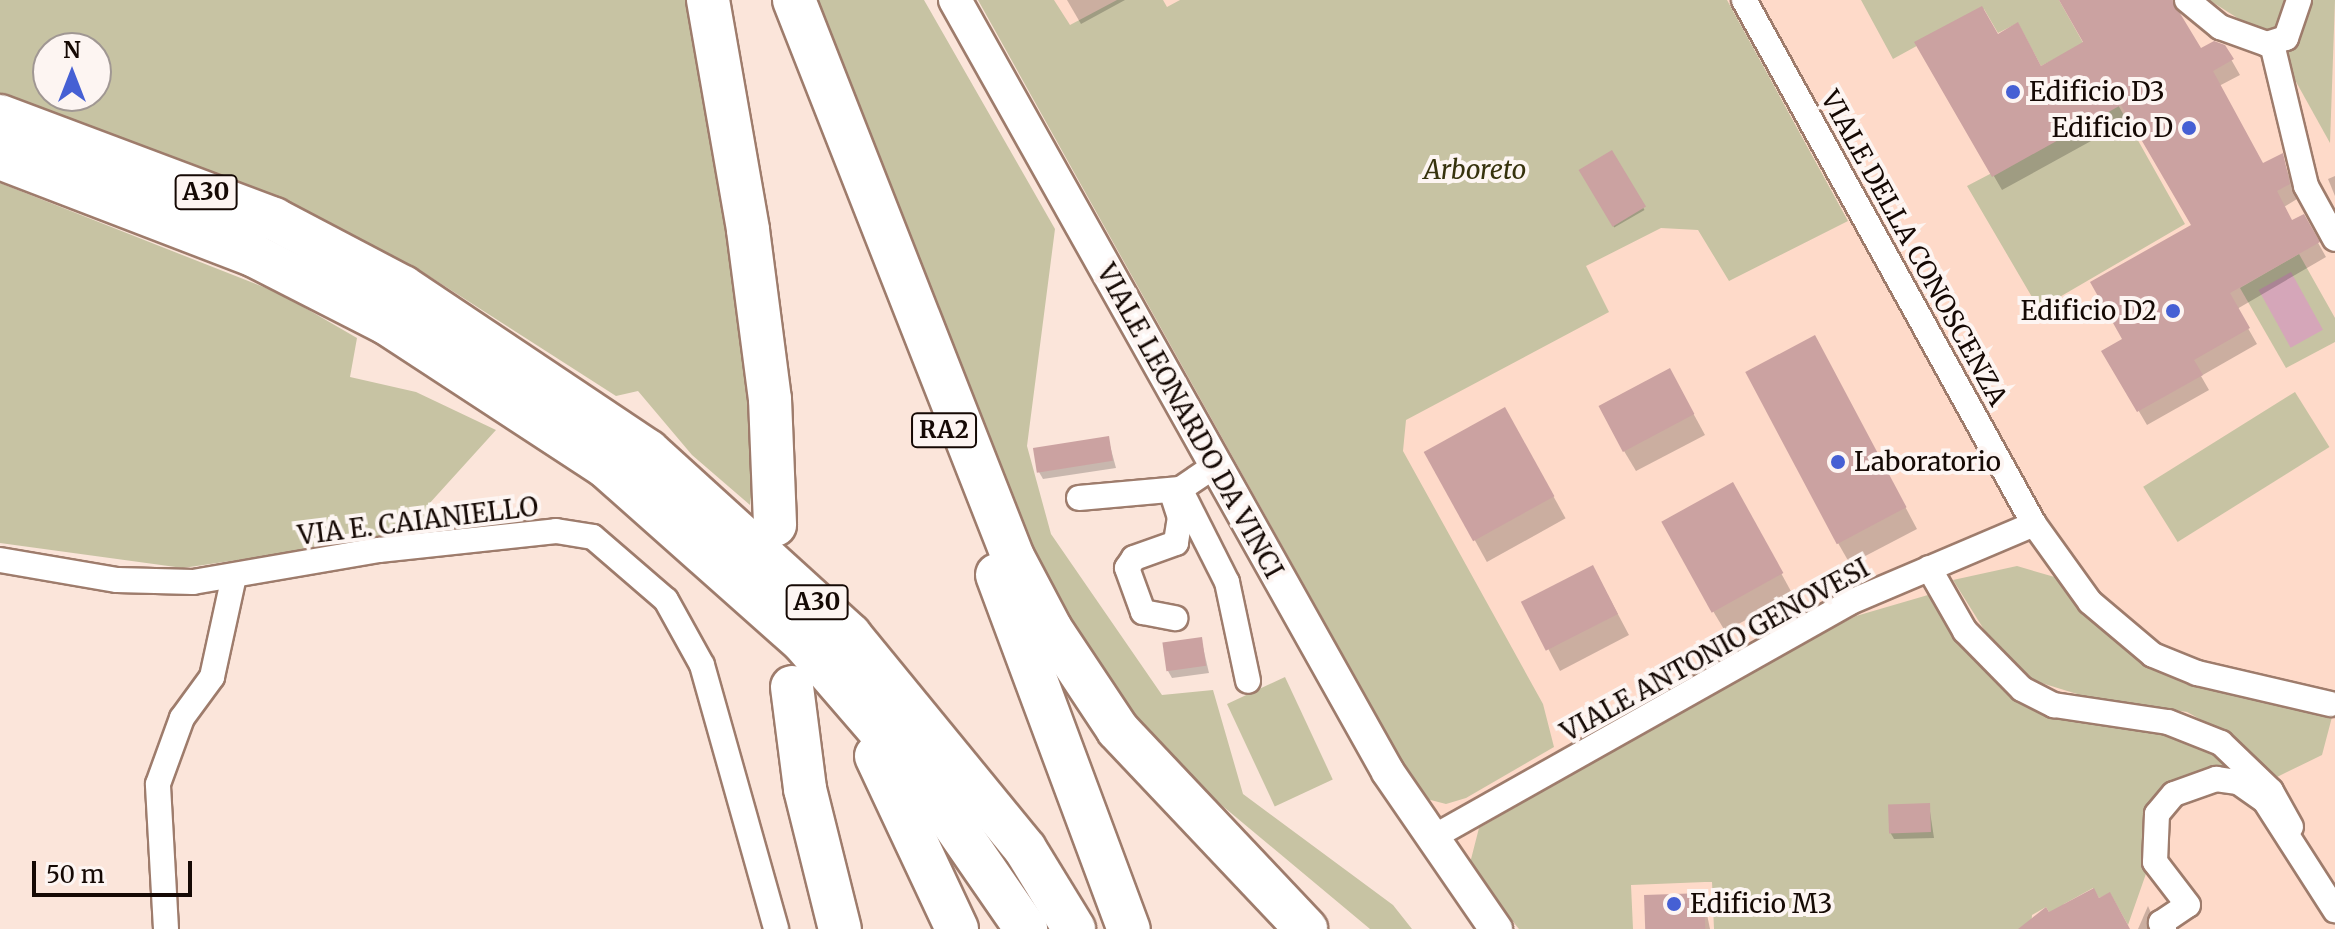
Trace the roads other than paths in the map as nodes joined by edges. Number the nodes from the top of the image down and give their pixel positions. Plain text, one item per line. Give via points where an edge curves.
1 (708, 0) edge
2 (784, 0) edge
3 (794, 0) edge
4 (955, 0) edge
5 (1744, 0) edge
6 (2187, 0) edge
7 (2299, 0) edge
8 (2272, 44) junction
9 (0, 116) edge
10 (0, 158) edge
11 (2335, 239) edge
12 (395, 305) junction
13 (482, 360) junction
14 (1213, 467) junction
15 (1176, 490) junction
16 (1079, 498) dead end
17 (666, 516) junction
18 (2034, 524) junction
19 (775, 525) dead end
20 (0, 560) edge
21 (1929, 568) junction
22 (234, 576) junction
23 (1175, 618) dead end
24 (1248, 681) dead end
25 (792, 687) dead end
26 (2330, 704) dead end
27 (2291, 827) dead end
28 (1430, 839) junction
29 (2335, 910) edge
30 (1126, 919) edge
31 (166, 929) edge
32 (776, 929) edge
33 (840, 929) edge
34 (957, 929) edge
35 (1026, 929) edge
36 (1074, 929) edge
37 (1306, 929) edge
38 (1496, 929) edge
39 (2164, 929) edge

1 - 19 highway via 748,230 770,399
2 - 30 highway, RA2
3 - 37 highway via 1013,557 1051,629 1118,730
4 - 14 street, VIALE LEONARDO DA VINCI
5 - 18 street, VIALE DELLA CONOSCENZA
6 - 8 street via 2220,27
7 - 8 street via 2289,33
8 - 11 street via 2317,206
9 - 12 highway, A30 via 274,219
10 - 12 highway, A30
12 - 13 highway, A30
13 - 17 highway, A30
13 - 36 highway, A30 via 648,451 850,635 1025,849
14 - 15 street
14 - 28 street, VIALE LEONARDO DA VINCI
15 - 16 street
15 - 23 street via 1176,543 1134,558 1127,568 1143,612
15 - 24 street via 1227,582
17 - 34 highway via 677,542 866,738 906,807
17 - 35 highway, A30 via 803,642 978,852
18 - 21 street, VIALE ANTONIO GENOVESI
18 - 26 street, VIALE DELLA CONOSCENZA via 2090,602 2153,655 2197,673
20 - 22 street, VIA E. CAIANIELLO via 117,580
21 - 27 street via 1965,631 2022,689 2054,705 2168,722 2221,743 2271,791
21 - 28 street, VIALE ANTONIO GENOVESI via 1848,603
22 - 31 street via 212,677 182,718 158,784
22 - 32 street, VIA E. CAIANIELLO via 379,550 556,531 593,537 666,600 702,665
25 - 33 highway via 805,789
28 - 38 street, VIALE LEONARDO DA VINCI
29 - 39 street via 2265,801 2216,779 2174,794 2157,814 2155,862 2188,905 2161,923

